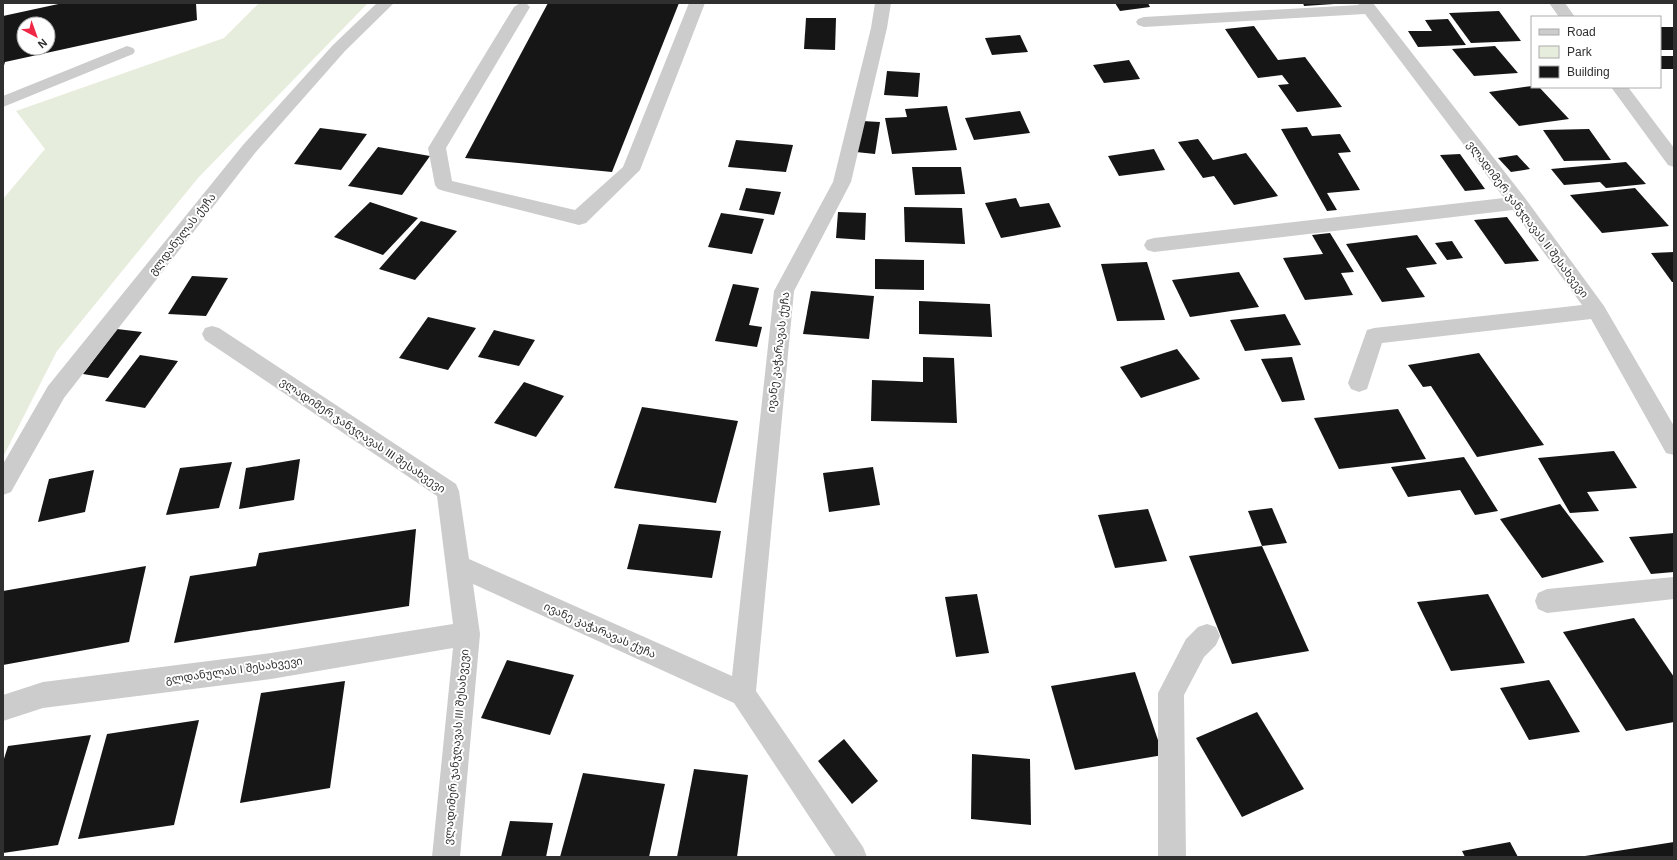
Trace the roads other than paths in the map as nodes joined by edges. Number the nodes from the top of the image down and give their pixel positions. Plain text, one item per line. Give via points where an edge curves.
1 (386, 3) edge
2 (697, 3) edge
3 (883, 3) edge
4 (1557, 3) edge
5 (1367, 6) edge
6 (522, 7) dead end
7 (1566, 16) edge
8 (1144, 22) dead end
9 (128, 51) dead end
10 (1620, 88) edge
11 (3, 102) edge
12 (1674, 161) edge
13 (1518, 203) junction
14 (1154, 245) dead end
15 (1597, 311) junction
16 (212, 334) dead end
17 (1359, 383) dead end
18 (1674, 446) edge
19 (3, 485) edge
20 (458, 566) junction
21 (1674, 588) edge
22 (1547, 601) dead end
23 (467, 634) junction
24 (1207, 636) dead end
25 (743, 694) junction
26 (3, 708) edge
27 (446, 857) edge
28 (853, 857) edge
29 (1172, 857) edge

1 - 19 street, გლდანულას ქუჩა via 339,48 249,148 56,392
2 - 6 street via 631,170 579,218 444,185 437,148
3 - 25 street, ივანე კაჭარავას ქუჩა via 842,182 784,291
4 - 7 street
5 - 8 street
5 - 13 street, ვლადიმერ ჯანჯღავას II შესახვევი
9 - 11 street
10 - 12 street
13 - 14 street
13 - 15 street, ვლადიმერ ჯანჯღავას II შესახვევი
15 - 17 street via 1374,336
15 - 18 street, ვლადიმერ ჯანჯღავას II შესახვევი
16 - 20 street, ვლადიმერ ჯანჯღავას III შესახვევი via 448,491
20 - 23 street, ვლადიმერ ჯანჯღავას III შესახვევი
20 - 25 street, ივანე კაჭარავას ქუჩა
21 - 22 street
23 - 26 street, გლდანულას I შესახვევი via 271,666 43,695
23 - 27 street, ვლადიმერ ჯანჯღავას III შესახვევი
24 - 29 street via 1195,648 1171,692
25 - 28 street

